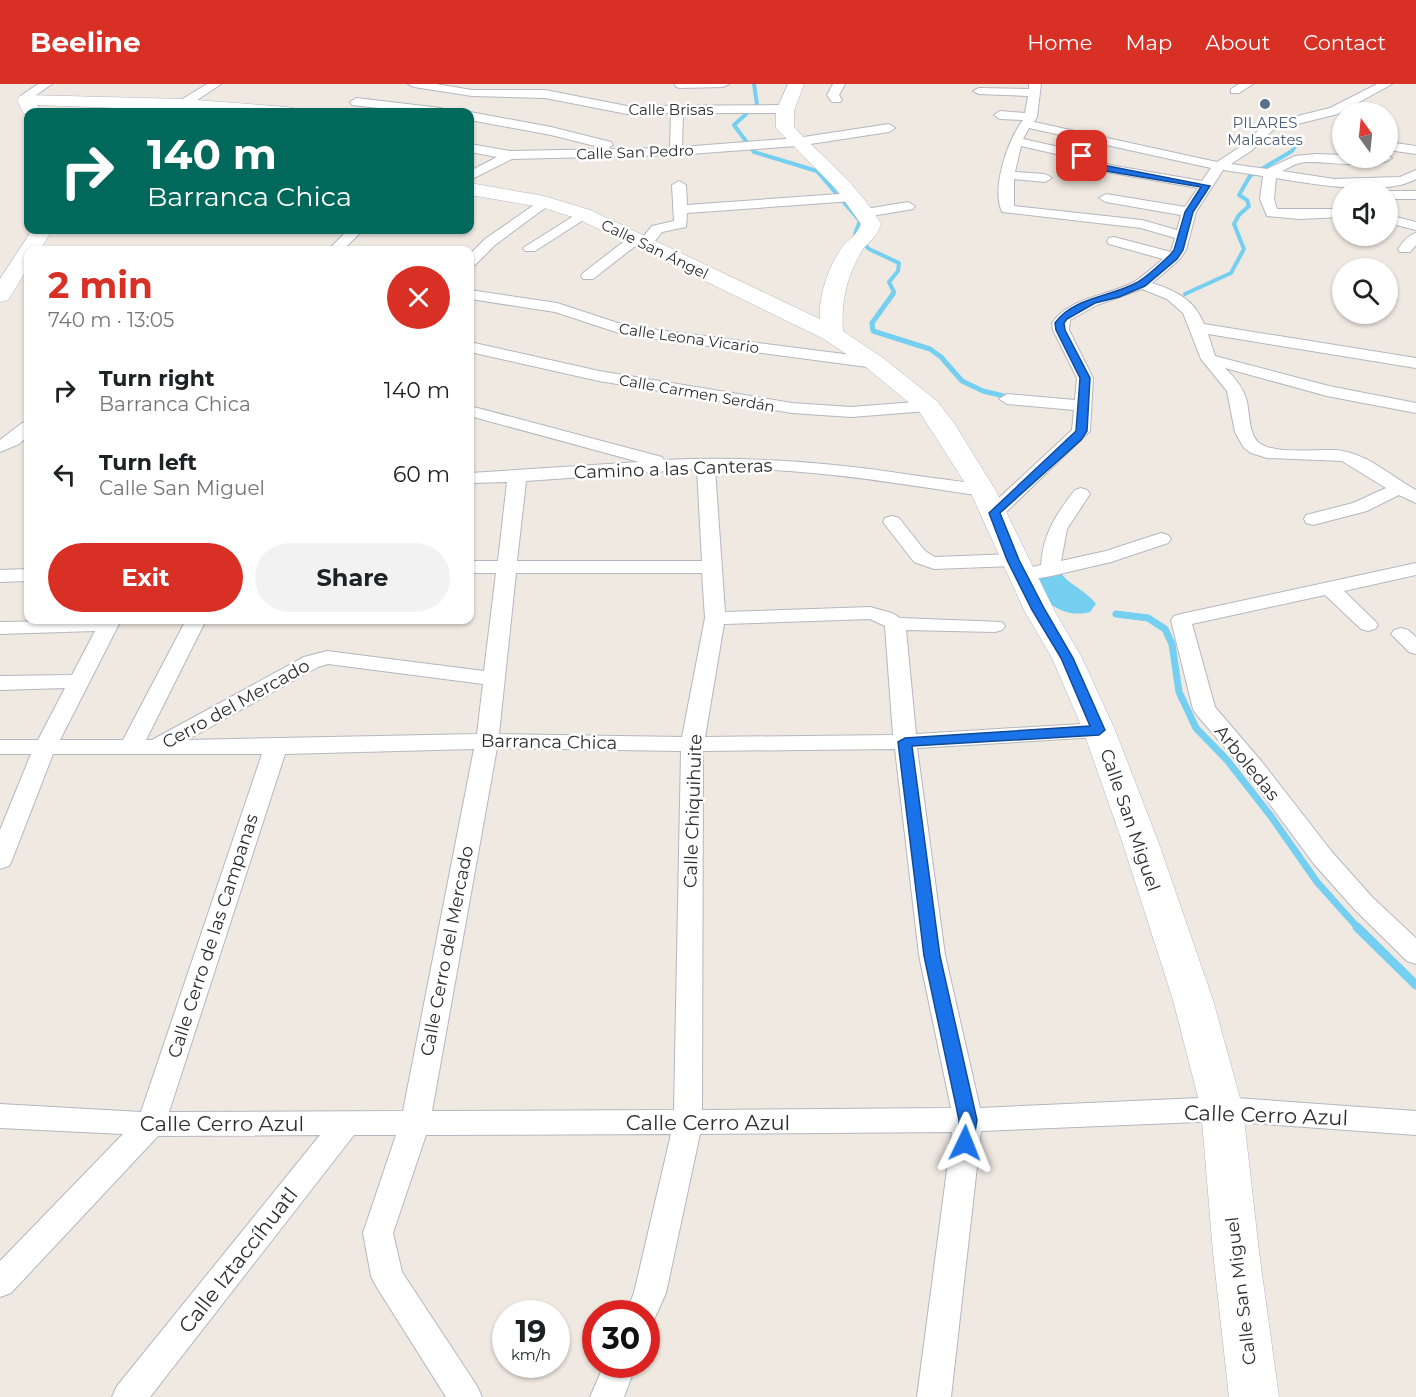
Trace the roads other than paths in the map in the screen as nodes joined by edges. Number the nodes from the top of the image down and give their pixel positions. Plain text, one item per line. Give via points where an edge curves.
1 (46, 84) edge
2 (215, 84) edge
3 (417, 84) edge
4 (712, 84) edge
5 (723, 84) edge
6 (796, 84) edge
7 (839, 84) edge
8 (1004, 84) edge
9 (1247, 84) edge
10 (1386, 84) edge
11 (680, 85) edge
12 (1034, 88) edge
13 (979, 91) dead end
14 (1235, 92) dead end
15 (836, 100) dead end
16 (356, 102) dead end
17 (183, 104) junction
18 (29, 106) edge
19 (235, 108) edge
20 (407, 108) edge
21 (677, 109) junction
22 (785, 109) junction
23 (1000, 115) dead end
24 (474, 116) edge
25 (1028, 121) junction
26 (889, 128) dead end
27 (1016, 141) junction
28 (797, 142) junction
29 (475, 146) edge
30 (1314, 147) dead end
31 (1416, 149) edge
32 (676, 151) junction
33 (1398, 151) edge
34 (647, 153) junction
35 (510, 155) junction
36 (1302, 158) junction
37 (1332, 159) edge
38 (1220, 166) junction
39 (1268, 173) junction
40 (474, 174) edge
41 (1416, 174) edge
42 (1007, 175) junction
43 (1045, 178) dead end
44 (679, 185) dead end
45 (1206, 186) junction
46 (1267, 189) junction
47 (474, 190) edge
48 (1332, 193) edge
49 (1398, 195) edge
50 (1416, 195) edge
51 (850, 197) junction
52 (1107, 198) dead end
53 (544, 202) junction
54 (908, 206) dead end
55 (682, 209) junction
56 (1398, 211) edge
57 (1416, 211) edge
58 (1189, 212) junction
59 (866, 213) junction
60 (583, 214) junction
61 (1332, 215) edge
62 (1398, 224) edge
63 (352, 234) edge
64 (1416, 234) edge
65 (1181, 235) junction
66 (641, 241) junction
67 (1114, 241) dead end
68 (339, 246) edge
69 (530, 248) dead end
70 (1405, 249) dead end
71 (1173, 257) junction
72 (474, 258) edge
73 (24, 259) edge
74 (588, 276) dead end
75 (1141, 284) junction
76 (0, 295) edge
77 (474, 296) edge
78 (1199, 328) junction
79 (832, 334) junction
80 (474, 348) edge
81 (1209, 359) junction
82 (875, 363) junction
83 (1416, 363) edge
84 (1008, 399) dead end
85 (928, 406) junction
86 (1083, 406) junction
87 (1416, 408) edge
88 (474, 412) edge
89 (24, 430) edge
90 (0, 447) edge
91 (706, 465) junction
92 (674, 466) junction
93 (474, 478) edge
94 (517, 478) junction
95 (1398, 489) junction
96 (1081, 494) dead end
97 (1416, 496) edge
98 (989, 502) junction
99 (1312, 519) dead end
100 (892, 522) dead end
101 (1161, 539) dead end
102 (474, 567) edge
103 (505, 567) junction
104 (712, 567) junction
105 (1018, 567) junction
106 (1416, 569) edge
107 (1051, 570) junction
108 (24, 575) edge
109 (0, 576) edge
110 (1330, 588) junction
111 (715, 618) junction
112 (73, 624) edge
113 (109, 624) edge
114 (194, 624) edge
115 (895, 624) junction
116 (1368, 625) dead end
117 (995, 626) dead end
118 (0, 628) edge
119 (495, 679) junction
120 (79, 681) junction
121 (0, 683) edge
122 (1099, 730) junction
123 (487, 741) junction
124 (905, 742) junction
125 (693, 744) junction
126 (0, 747) edge
127 (45, 747) junction
128 (276, 747) junction
129 (130, 748) junction
130 (154, 749) junction
131 (2, 852) edge
132 (1416, 954) edge
133 (1222, 1109) junction
134 (0, 1116) edge
135 (968, 1120) junction
136 (688, 1122) junction
137 (1416, 1123) edge
138 (151, 1124) junction
139 (346, 1124) junction
140 (415, 1124) junction
141 (0, 1283) edge
142 (647, 1300) edge
143 (615, 1378) edge
144 (129, 1397) edge
145 (465, 1397) edge
146 (607, 1397) edge
147 (934, 1397) edge
148 (1254, 1397) edge

1 - 18 street via 26,97
2 - 17 street
3 - 21 street, Calle Brisas via 472,93 545,94 627,110
4 - 5 street
4 - 11 street
6 - 22 street
7 - 15 street via 833,95
8 - 12 street
9 - 14 street
10 - 38 street via 1334,111 1269,127
12 - 13 street
12 - 25 street
16 - 20 street
17 - 18 street
17 - 19 street
21 - 22 street, Calle Brisas
21 - 32 street
22 - 28 street via 785,128
23 - 25 street
24 - 34 street
25 - 27 street
25 - 38 street
26 - 28 street, Calle San Pedro
27 - 42 street
27 - 45 street via 1082,156 1106,168
28 - 32 street, Calle San Pedro
28 - 51 street
29 - 35 street, Calle San Pedro
30 - 36 street
31 - 33 street
32 - 34 street, Calle San Pedro
34 - 35 street, Calle San Pedro
35 - 40 street
36 - 37 street
36 - 39 street
38 - 39 street
38 - 45 street
39 - 41 street via 1360,184 1403,181
39 - 46 street
42 - 43 street
42 - 65 street via 1007,209 1142,224
44 - 55 street
45 - 58 street
46 - 48 street
46 - 61 street via 1272,213 1302,220
47 - 53 street, Calle San Ángel
49 - 50 street
51 - 55 street
51 - 59 street
52 - 58 street
53 - 60 street, Calle San Ángel
53 - 72 street
54 - 59 street
55 - 66 street via 681,224 657,229
56 - 57 street
58 - 65 street
59 - 79 street via 871,224 869,233 838,280 830,306
60 - 66 street, Calle San Ángel
60 - 69 street
62 - 64 street
63 - 68 street
64 - 70 street
65 - 71 street via 1179,250
66 - 74 street
66 - 79 street, Calle San Ángel
67 - 71 street
71 - 75 street
73 - 76 street
75 - 78 street via 1184,302 1192,309
75 - 86 street via 1092,302 1060,323 1085,378
77 - 82 street, Calle Leona Vicario via 557,308 625,330
78 - 81 street
78 - 83 street
79 - 82 street, Calle San Miguel
80 - 85 street, Calle Carmen Serdán via 599,376 792,408 851,412
81 - 87 street via 1327,391
81 - 95 street via 1235,390 1251,445 1260,451 1344,456 1357,460
82 - 85 street, Calle San Miguel
84 - 86 street
85 - 98 street, Calle San Miguel
86 - 98 street via 1083,425 1077,438
88 - 92 street
89 - 90 street
91 - 92 street, Camino a las Canteras
91 - 98 street, Camino a las Canteras via 815,468
91 - 104 street, Calle Chiquihuite
92 - 94 street, Camino a las Canteras
93 - 94 street, Camino a las Canteras
94 - 103 street, Calle Cerro del Mercado
95 - 97 street
95 - 99 street via 1360,507
96 - 107 street via 1059,522
98 - 105 street, Calle San Miguel
100 - 105 street via 918,557 933,564
101 - 107 street via 1112,556
102 - 103 street
103 - 104 street
103 - 119 street, Calle Cerro del Mercado
104 - 111 street, Calle Chiquihuite
105 - 107 street
105 - 122 street, Calle San Miguel via 1067,658
106 - 110 street
108 - 109 street
110 - 116 street
110 - 132 street, Arboledas via 1181,620 1204,709 1323,858
111 - 115 street via 870,613
111 - 125 street, Calle Chiquihuite
112 - 118 street
113 - 120 street
114 - 129 street
115 - 117 street
115 - 124 street
119 - 123 street, Calle Cerro del Mercado
119 - 130 street, Cerro del Mercado via 327,657 311,662
120 - 121 street
120 - 127 street
122 - 124 street, Barranca Chica
122 - 133 street, Calle San Miguel via 1193,1000
123 - 125 street, Barranca Chica
123 - 128 street, Barranca Chica
123 - 140 street, Calle Cerro del Mercado
124 - 125 street, Barranca Chica
124 - 135 street via 932,956
125 - 136 street, Calle Chiquihuite
126 - 127 street, Barranca Chica
127 - 129 street, Barranca Chica
127 - 131 street
128 - 130 street, Barranca Chica
128 - 138 street, Calle Cerro de las Campanas
129 - 130 street, Barranca Chica
133 - 135 street, Calle Cerro Azul
133 - 137 street, Calle Cerro Azul
133 - 148 street, Calle San Miguel
134 - 138 street, Calle Cerro Azul
135 - 136 street, Calle Cerro Azul
135 - 147 street
136 - 140 street, Calle Cerro Azul
136 - 142 street, Calle Chiquihuite
138 - 139 street, Calle Cerro Azul
138 - 141 street
139 - 140 street, Calle Cerro Azul
139 - 144 street, Calle Iztaccíhuatl
140 - 145 street, Calle Cerro del Mercado via 378,1233 387,1276
143 - 146 street

